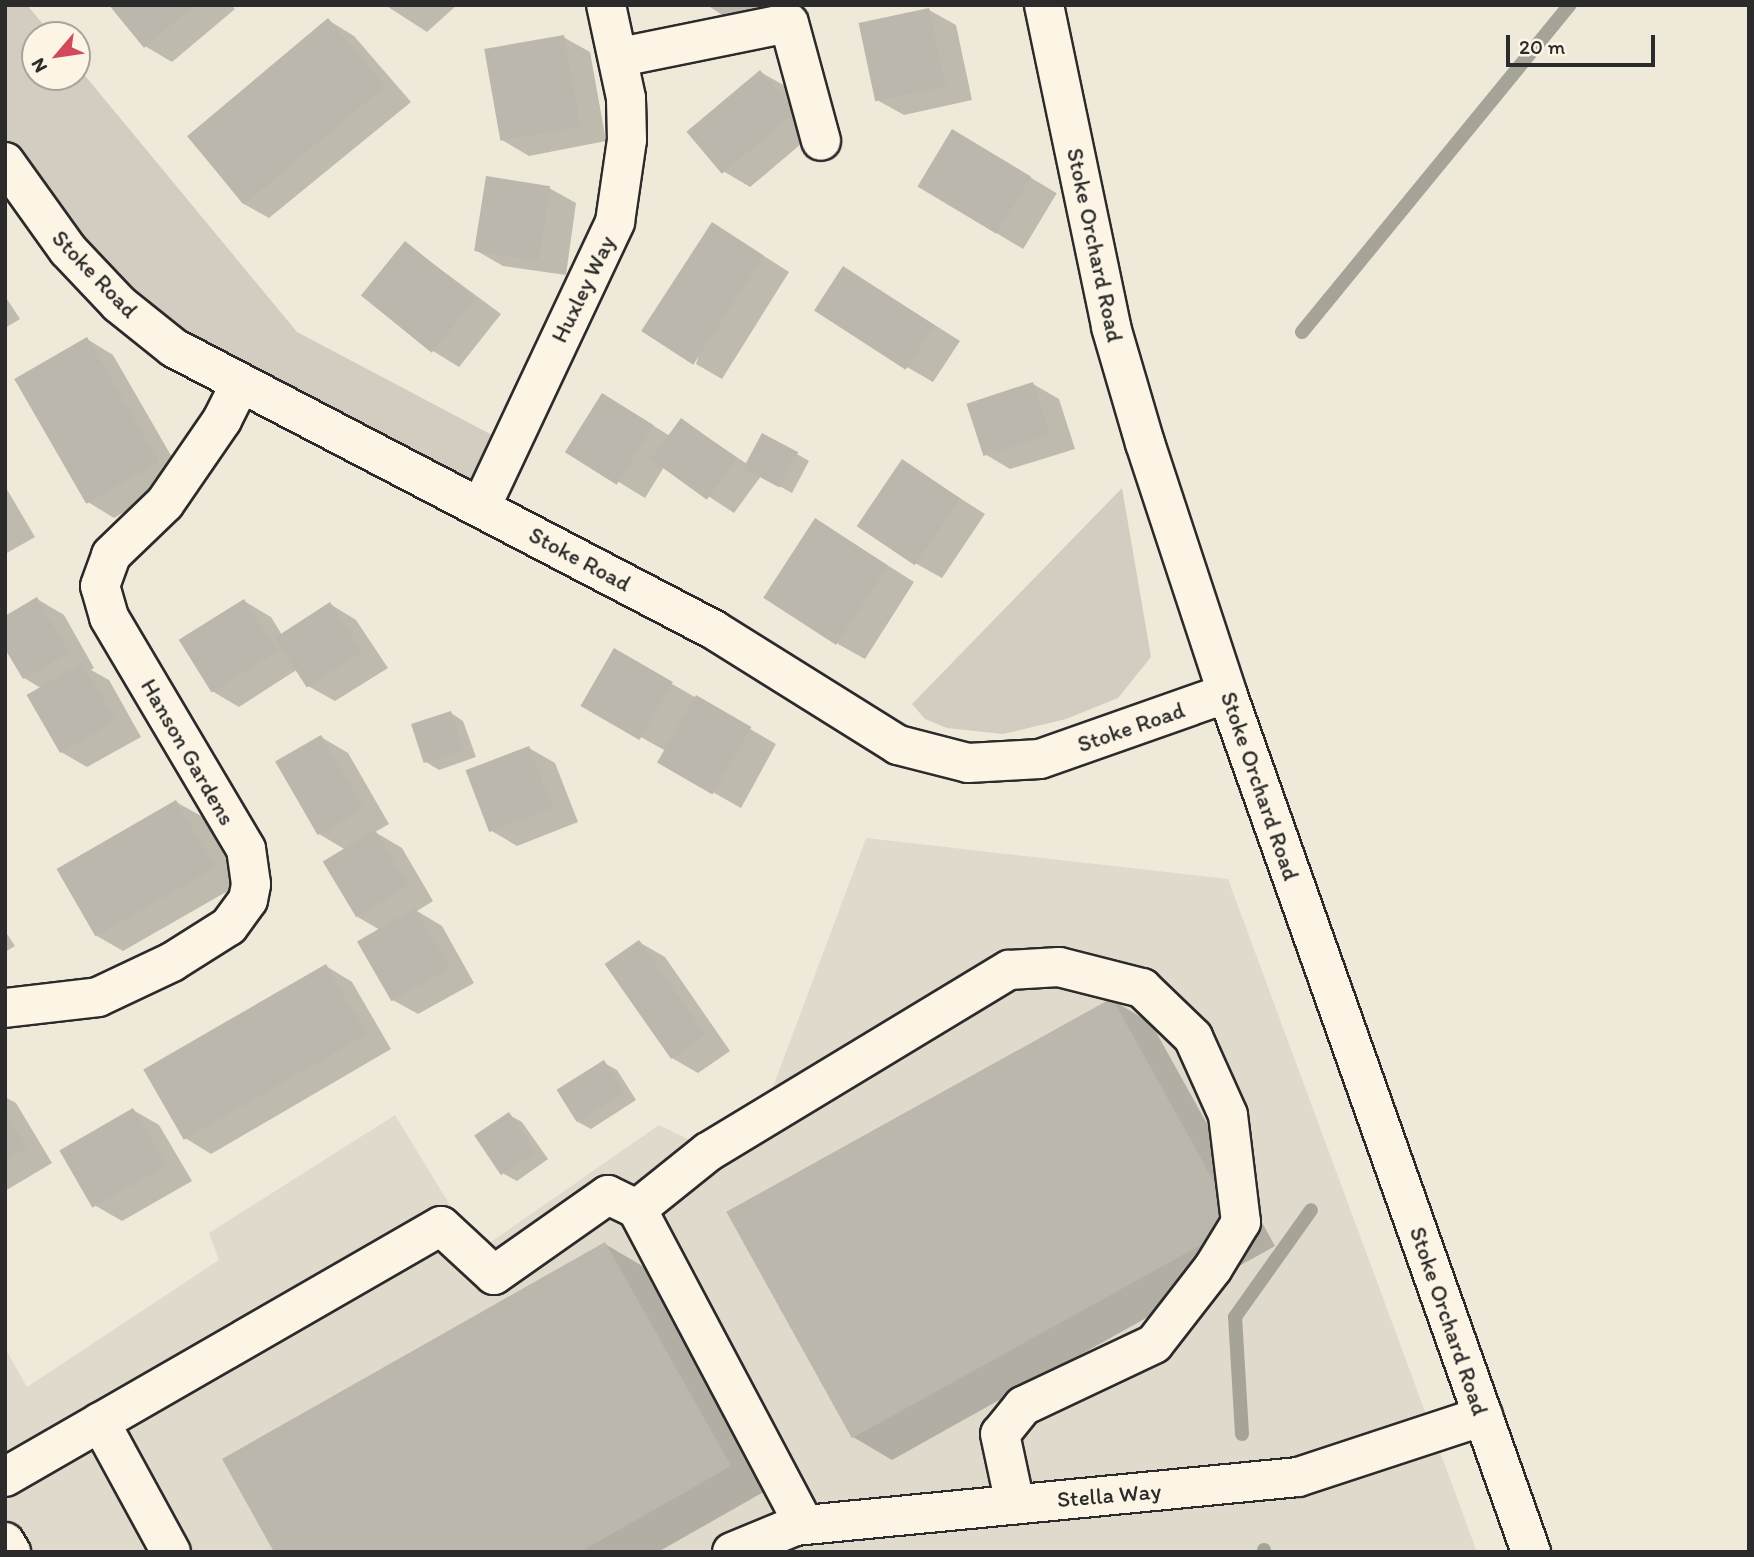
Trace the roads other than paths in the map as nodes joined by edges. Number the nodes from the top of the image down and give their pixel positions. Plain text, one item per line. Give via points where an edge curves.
1 (606, 5) edge
2 (1044, 5) edge
3 (620, 57) junction
4 (821, 141) dead end
5 (5, 162) edge
6 (240, 384) junction
7 (481, 507) junction
8 (1227, 693) junction
9 (5, 1008) edge
10 (637, 1209) junction
11 (1483, 1416) junction
12 (100, 1422) junction
13 (5, 1477) edge
14 (1015, 1504) junction
15 (804, 1525) junction
16 (5, 1542) edge
17 (11, 1552) edge
18 (171, 1552) edge
19 (732, 1552) edge
20 (1531, 1552) edge

1 - 3 street, Huxley Way
2 - 8 street, Stoke Orchard Road via 1111,327
3 - 4 street via 789,23
3 - 7 street, Huxley Way via 627,140 615,222
5 - 6 street, Stoke Road via 68,250 119,304 174,348
6 - 7 street, Stoke Road
6 - 9 street, Hanson Gardens via 222,420 165,502 111,555 100,586 109,617 246,849 251,884 248,900 229,926 172,962 98,997
7 - 8 street, Stoke Road via 714,630 866,728 933,757 968,763 1040,759
8 - 11 street, Stoke Orchard Road
10 - 12 street via 608,1195 494,1275 441,1226
10 - 14 street via 708,1152 1009,970 1059,967 1142,988 1193,1037 1228,1115 1241,1222 1213,1268 1154,1344 1023,1406 1000,1434
10 - 15 street
11 - 14 street, Stella Way via 1298,1477
11 - 20 street, Stoke Orchard Road
12 - 13 street
12 - 18 street
14 - 15 street, Stella Way
15 - 19 street, Stella Way
16 - 17 street

